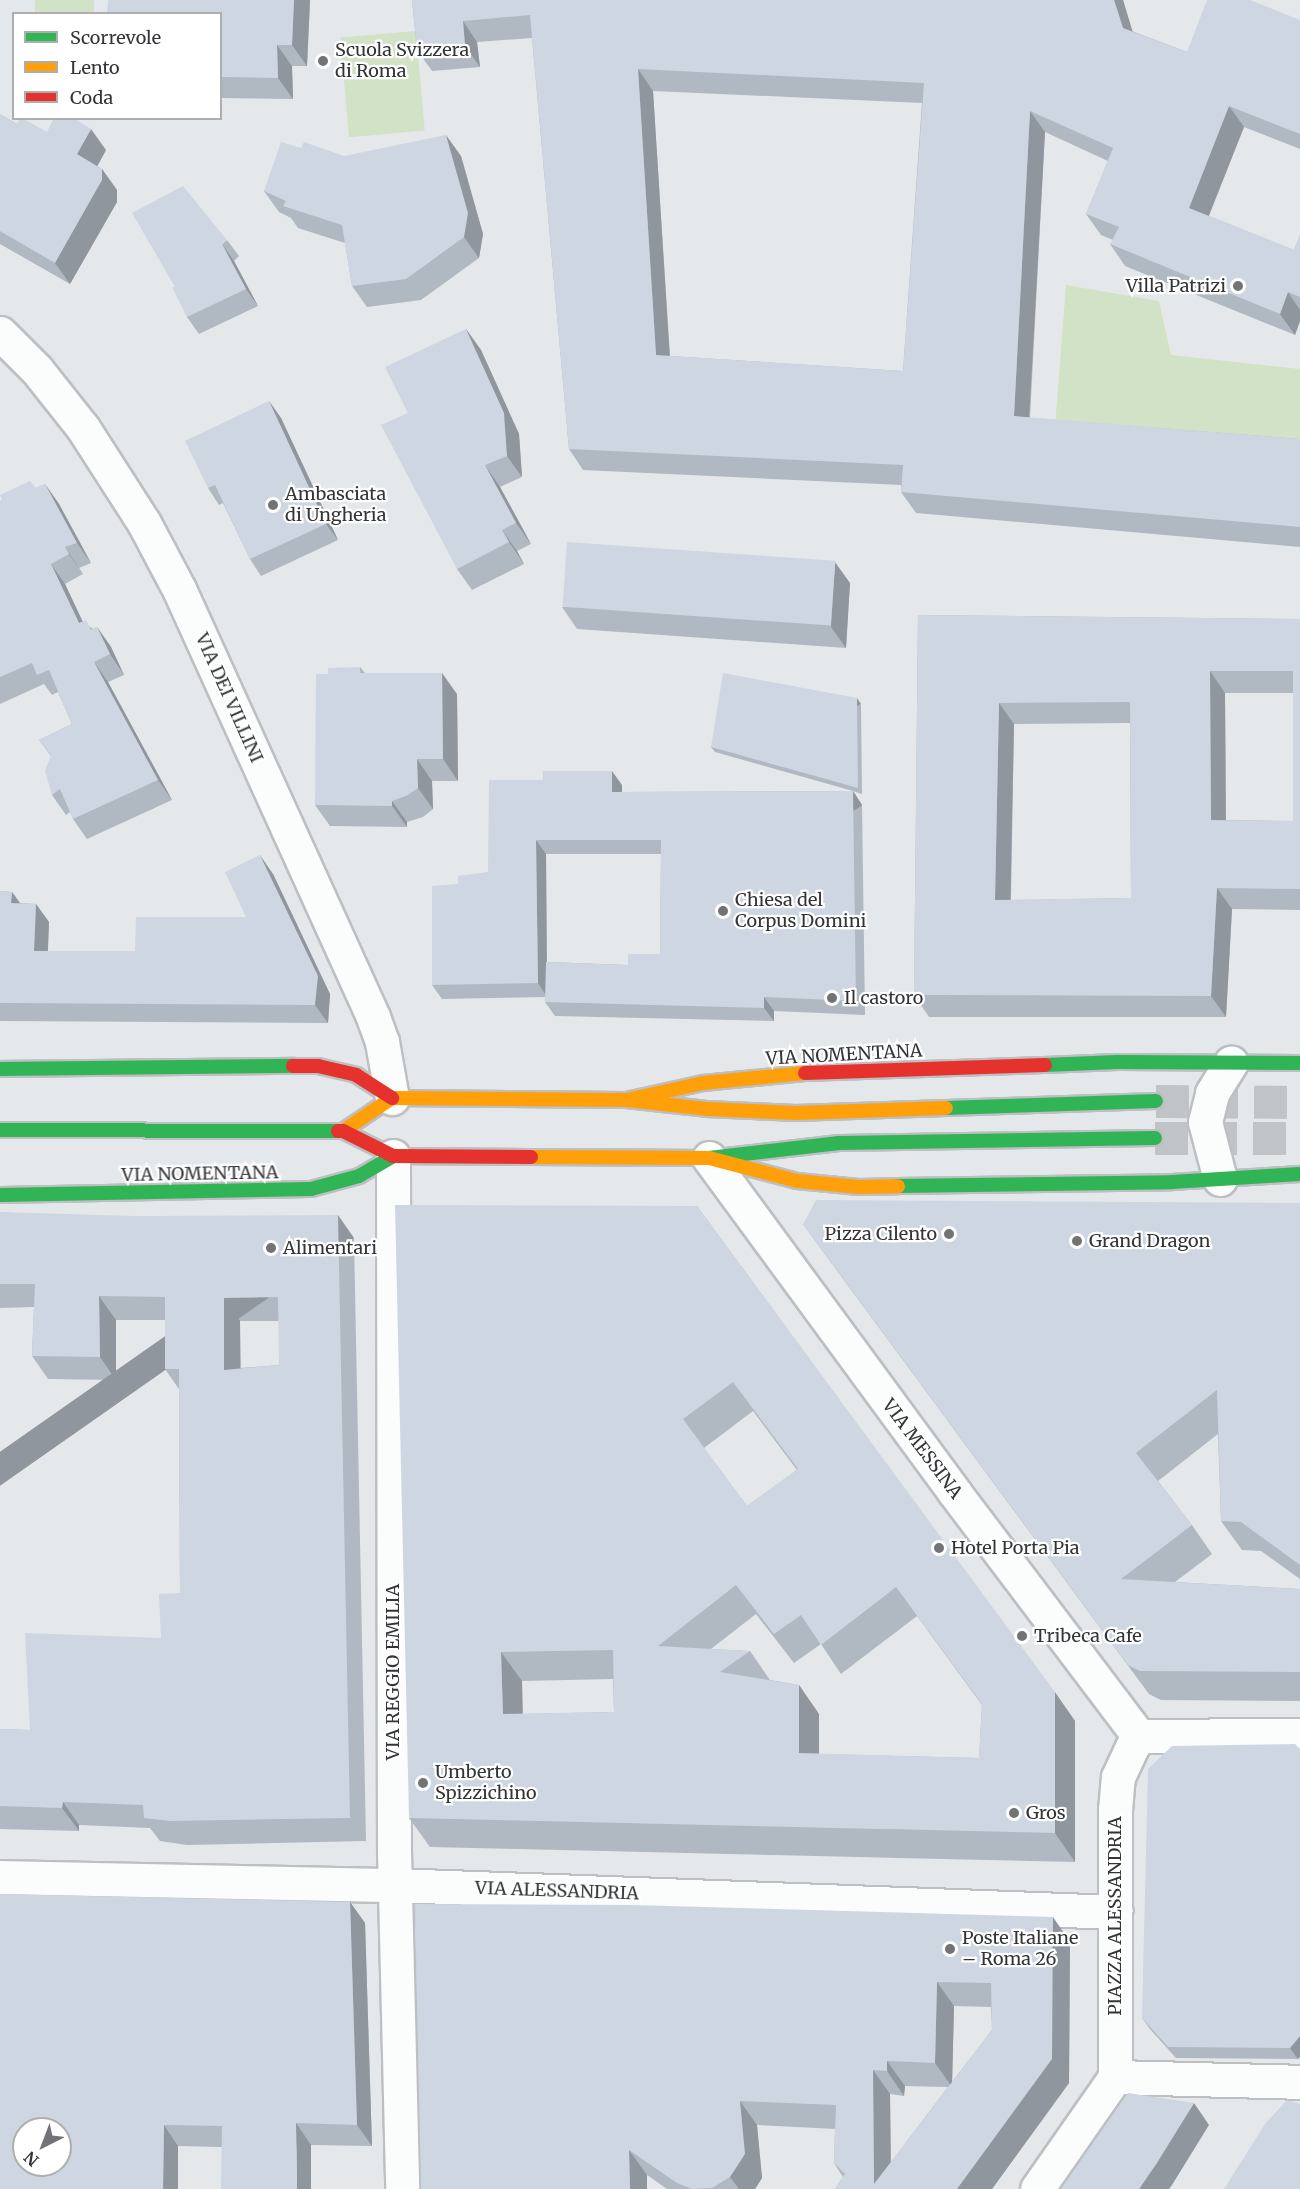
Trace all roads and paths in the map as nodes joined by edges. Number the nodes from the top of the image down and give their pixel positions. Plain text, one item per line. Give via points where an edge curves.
1 (0, 333) edge
2 (1231, 1062) junction
3 (1300, 1063) edge
4 (0, 1069) edge
5 (392, 1098) junction
6 (626, 1100) junction
7 (1156, 1101) tunnel mouth
8 (0, 1130) edge
9 (343, 1131) junction
10 (1155, 1138) tunnel mouth
11 (393, 1156) junction
12 (709, 1158) junction
13 (1300, 1173) edge
14 (1220, 1179) junction
15 (0, 1195) edge
16 (1300, 1735) edge
17 (1139, 1736) junction
18 (0, 1877) edge
19 (394, 1884) junction
20 (1115, 1912) junction
21 (1115, 2078) junction
22 (1300, 2082) edge
23 (402, 2189) edge
24 (1037, 2189) edge

1 - 5 street, VIA DEI VILLINI via 38,370 83,428 139,516 179,589 369,1007 382,1042
2 - 3 main road, VIA NOMENTANA
2 - 6 main road, VIA NOMENTANA via 807,1073 703,1083
2 - 14 street via 1212,1093 1205,1122
4 - 5 main road via 318,1066 356,1075
5 - 6 main road, VIA NOMENTANA
5 - 9 main road
6 - 7 main road via 796,1113
8 - 9 main road
9 - 11 main road
10 - 12 main road via 849,1143
11 - 12 main road
11 - 15 main road, VIA NOMENTANA via 359,1176 311,1189
11 - 19 street, VIA REGGIO EMILIA
12 - 14 main road via 797,1181 859,1187
12 - 17 street, VIA MESSINA
13 - 14 main road
16 - 17 street
17 - 20 street, PIAZZA ALESSANDRIA via 1125,1761 1116,1792
18 - 19 street, VIA ALESSANDRIA
19 - 20 street, VIA ALESSANDRIA
19 - 23 street, VIA REGGIO EMILIA
20 - 21 street, PIAZZA ALESSANDRIA
21 - 22 street
21 - 24 street

